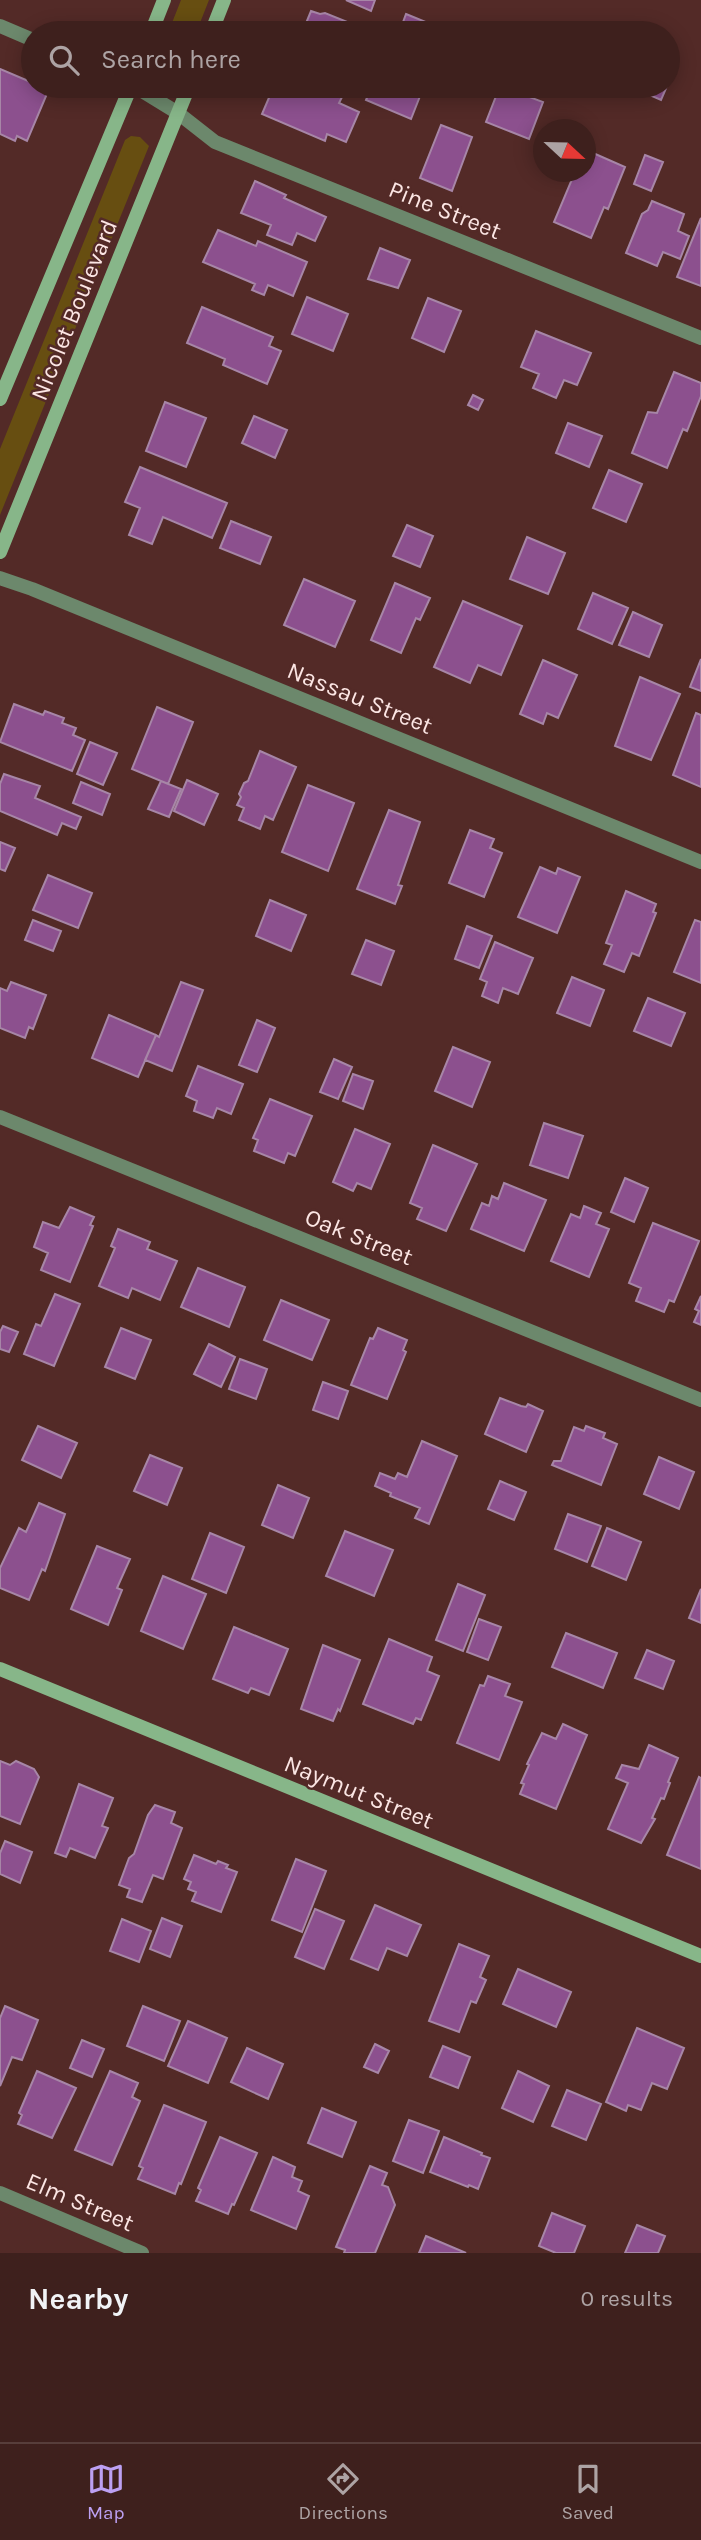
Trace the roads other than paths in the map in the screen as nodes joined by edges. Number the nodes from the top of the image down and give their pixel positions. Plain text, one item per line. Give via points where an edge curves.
1 (164, 0) edge
2 (224, 0) edge
3 (156, 21) edge
4 (216, 21) edge
5 (0, 26) edge
6 (21, 35) edge
7 (128, 98) edge
8 (153, 98) edge
9 (184, 98) edge
10 (178, 113) junction
11 (701, 338) edge
12 (0, 399) edge
13 (0, 552) edge
14 (0, 578) edge
15 (701, 862) edge
16 (0, 1117) edge
17 (701, 1400) edge
18 (0, 1669) edge
19 (701, 1956) edge
20 (0, 2193) edge
21 (142, 2253) edge

1 - 3 street
2 - 4 street
5 - 6 street
7 - 12 street, Nicolet Boulevard
8 - 10 street, Pine Street
9 - 10 street, Nicolet Boulevard
10 - 11 street, Pine Street via 215,142
10 - 13 street, Nicolet Boulevard
14 - 15 street, Nassau Street
16 - 17 street, Oak Street
18 - 19 street, Naymut Street
20 - 21 street, Elm Street

